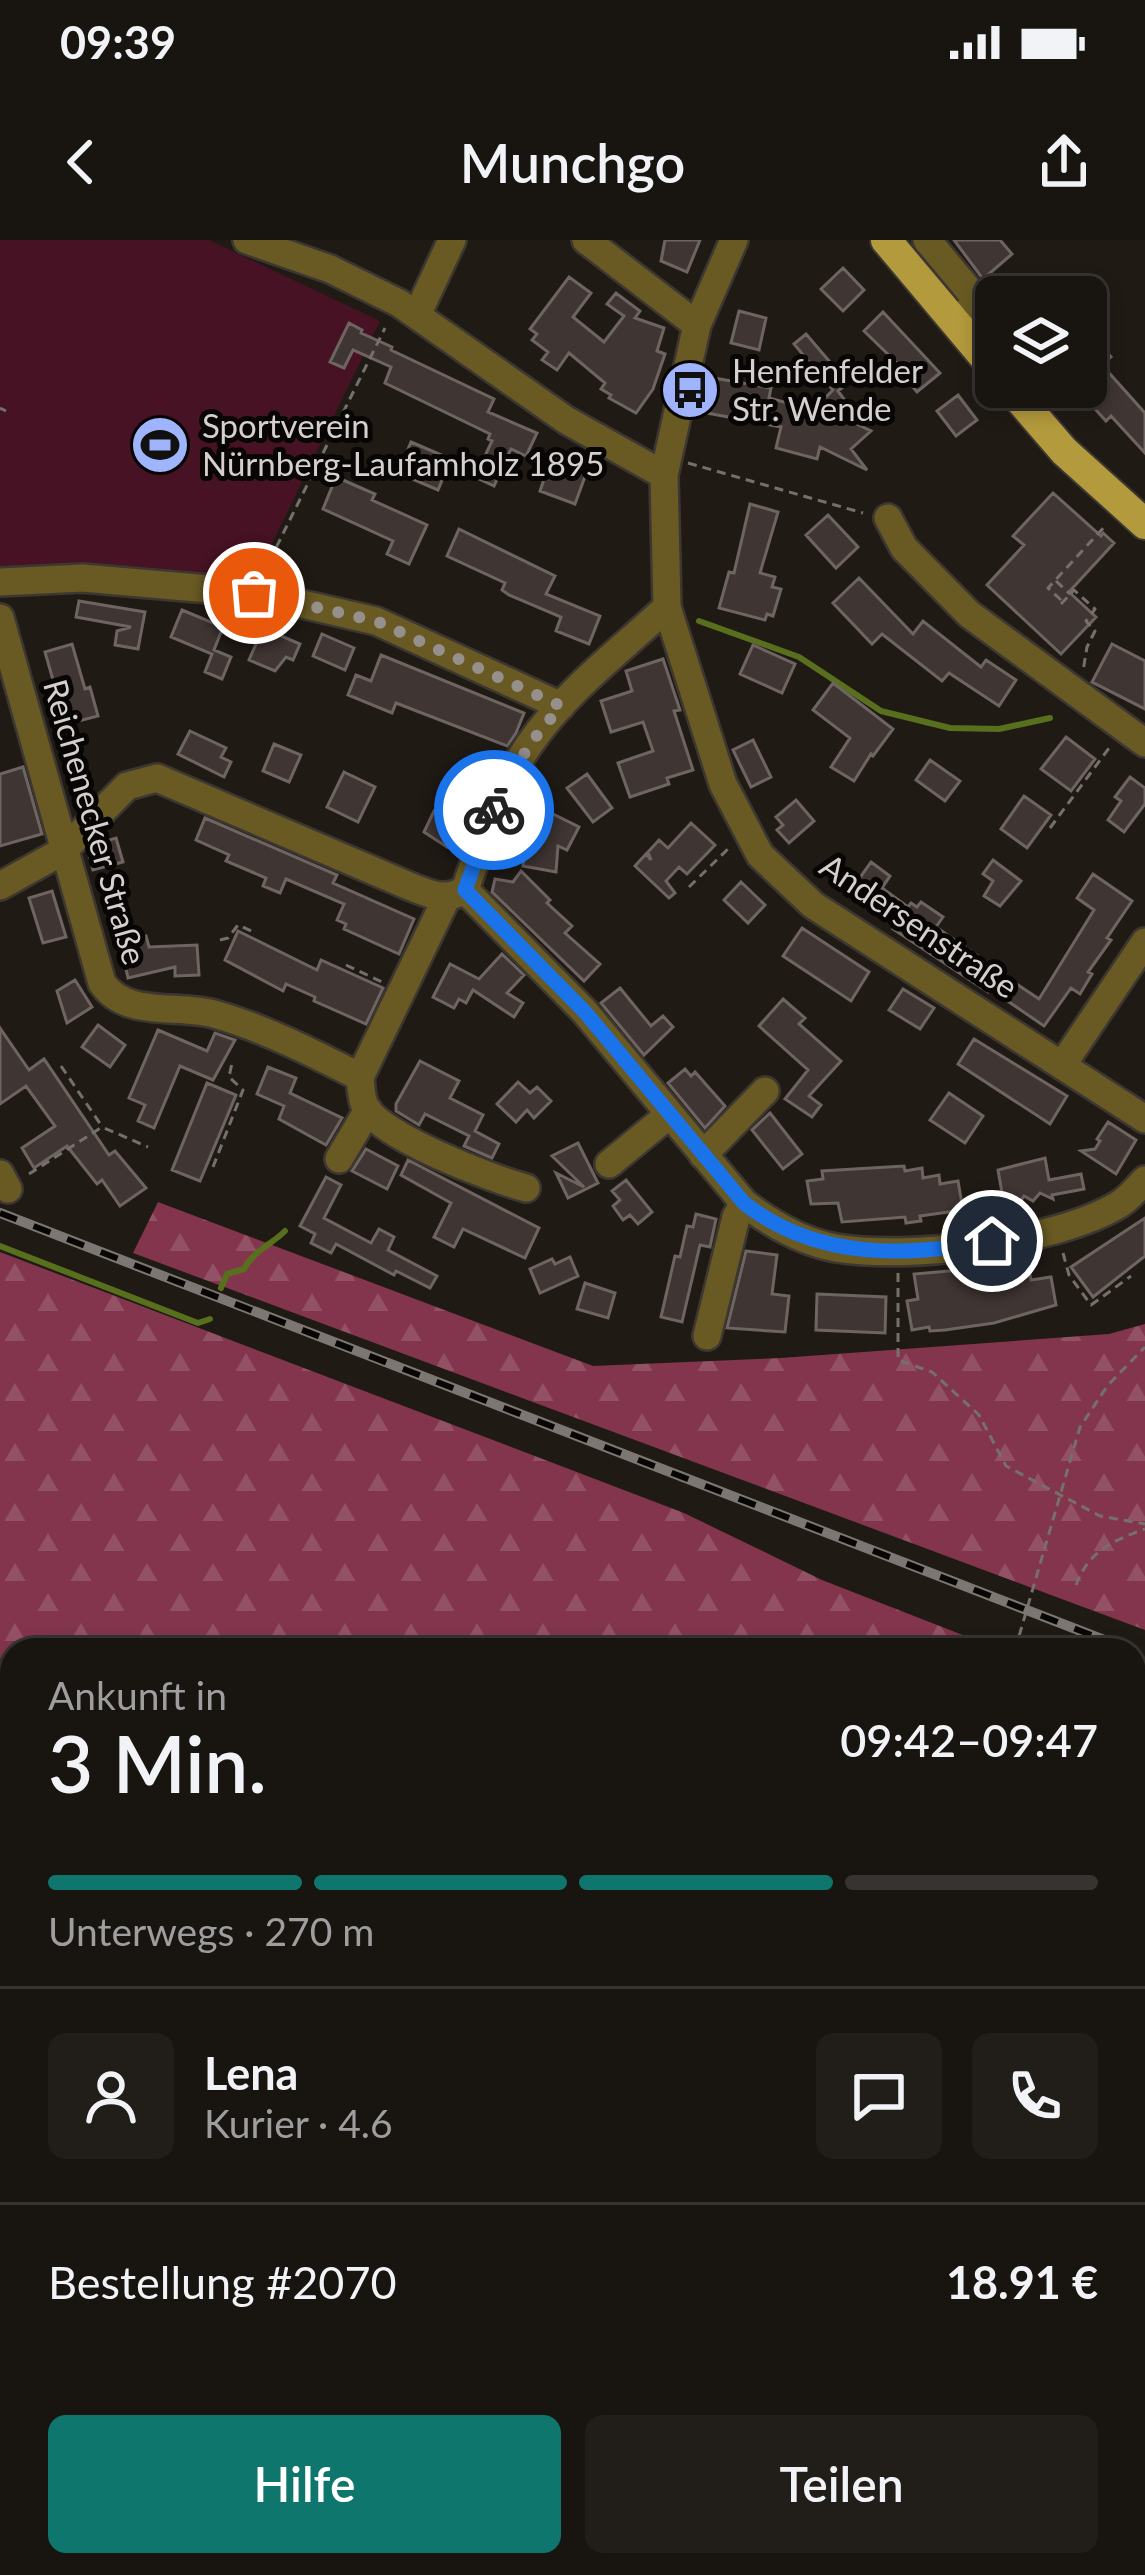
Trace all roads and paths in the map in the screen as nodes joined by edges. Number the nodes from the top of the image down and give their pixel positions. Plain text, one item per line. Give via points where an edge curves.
1 (248, 240) edge
2 (452, 240) edge
3 (586, 240) edge
4 (734, 240) edge
5 (886, 240) edge
6 (927, 240) edge
7 (400, 316) junction
8 (957, 322) junction
9 (697, 325) junction
10 (975, 345) edge
11 (1027, 408) edge
12 (667, 466) junction
13 (1134, 515) edge
14 (888, 518) joint
15 (1055, 580) junction
16 (0, 582) edge
17 (1042, 582) dead end
18 (1048, 588) junction
19 (254, 593) junction
20 (1070, 594) junction
21 (667, 607) junction
22 (0, 618) edge
23 (1078, 695) junction
24 (561, 706) junction
25 (1134, 735) edge
26 (1050, 828) dead end
27 (746, 832) junction
28 (63, 851) junction
29 (0, 886) edge
30 (689, 887) dead end
31 (456, 893) junction
32 (256, 933) dead end
33 (220, 940) dead end
34 (1145, 942) edge
35 (346, 965) dead end
36 (402, 992) junction
37 (232, 1063) dead end
38 (1063, 1064) junction
39 (61, 1066) dead end
40 (360, 1077) junction
41 (765, 1091) dead end
42 (368, 1110) junction
43 (670, 1114) junction
44 (1145, 1119) edge
45 (102, 1126) junction
46 (148, 1147) dead end
47 (704, 1155) junction
48 (339, 1159) dead end
49 (610, 1164) dead end
50 (213, 1167) dead end
51 (1145, 1180) edge
52 (4, 1181) edge
53 (526, 1188) dead end
54 (744, 1203) junction
55 (1057, 1228) junction
56 (899, 1253) junction
57 (1131, 1276) dead end
58 (707, 1336) dead end
59 (1145, 1348) edge
60 (1059, 1497) junction
61 (1145, 1526) edge
62 (1076, 1585) dead end
63 (1018, 1638) edge

1 - 7 street via 330,269
2 - 7 street
3 - 9 street
4 - 9 street, Andersenstraße
5 - 8 main road
6 - 8 street via 977,300
7 - 12 street via 566,420
7 - 19 path
8 - 10 main road
9 - 12 street, Andersenstraße
11 - 13 main road
12 - 14 path
12 - 21 street, Andersenstraße
13 - 15 path
14 - 23 street via 904,548 970,614
15 - 18 path
15 - 20 path
16 - 19 street via 83,578
17 - 18 path
18 - 20 path via 1062,603
19 - 24 street via 376,621
20 - 23 path via 1094,610 1086,621 1096,631
21 - 24 street
21 - 27 street, Andersenstraße
22 - 28 street, Reichenecker Straße
23 - 25 street
24 - 31 street via 529,745
25 - 26 path
27 - 30 path
27 - 38 street, Andersenstraße via 813,905
28 - 29 street
28 - 31 street via 127,786 158,778 439,898
28 - 40 street, Reichenecker Straße via 112,998 214,1014
31 - 36 street
31 - 43 street via 585,1012
32 - 33 path via 238,925
34 - 38 street
35 - 36 path
36 - 40 street
37 - 50 path via 229,1077 243,1090
38 - 44 street, Andersenstraße
39 - 45 path
40 - 42 street
41 - 47 street
42 - 48 street
42 - 53 street via 381,1126
43 - 47 street
43 - 49 street
45 - 46 path
45 - 52 path
47 - 54 street
51 - 55 street via 1120,1205
54 - 56 street via 769,1223 832,1247
54 - 58 street
55 - 56 street
55 - 57 path via 1069,1275 1091,1305
56 - 60 path via 898,1360 932,1372 979,1415 1006,1466
59 - 60 path via 1080,1426
60 - 61 path
60 - 63 path
61 - 62 path via 1085,1562

